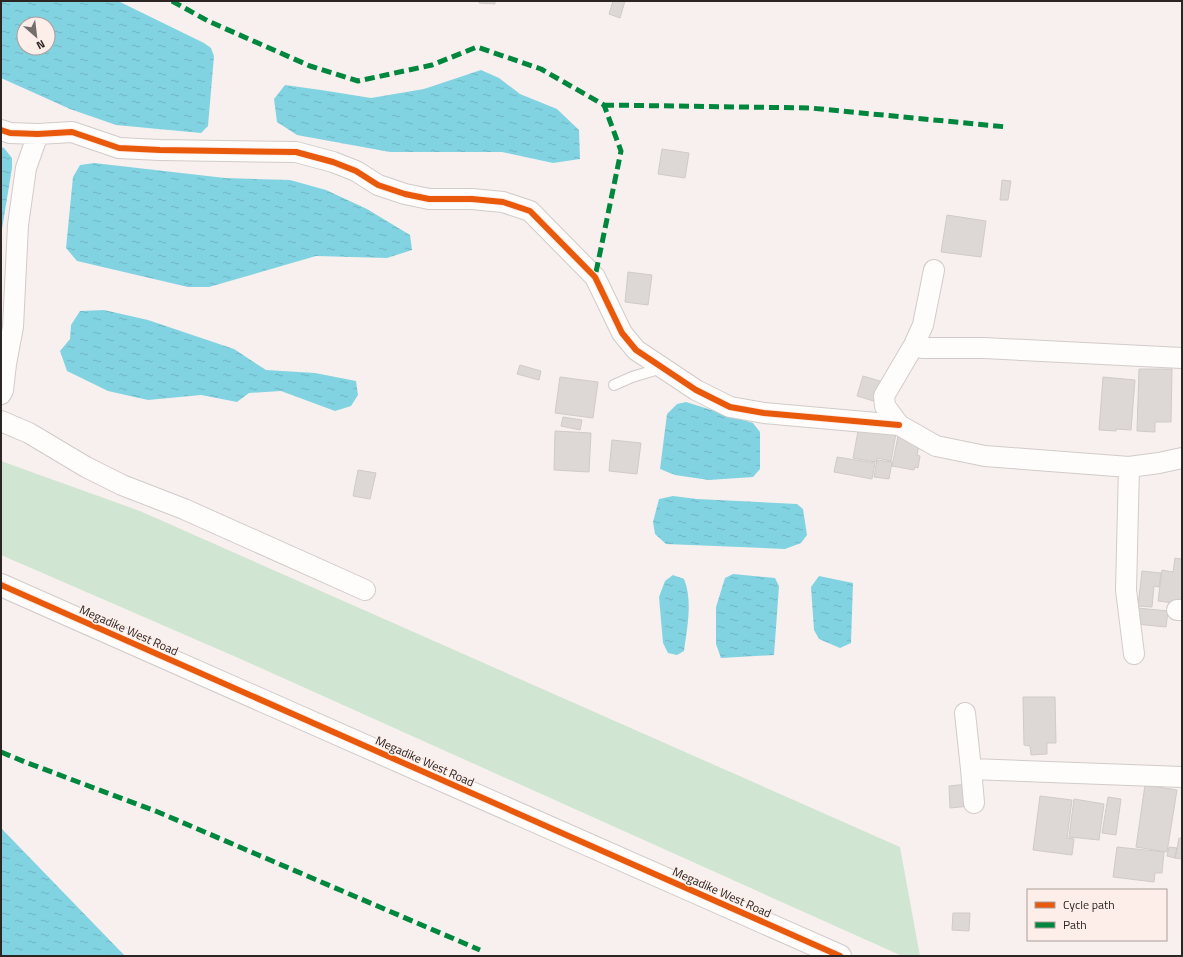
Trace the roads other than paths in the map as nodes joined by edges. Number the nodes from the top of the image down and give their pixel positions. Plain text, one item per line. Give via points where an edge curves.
1 (1, 130) edge
2 (38, 134) junction
3 (934, 270) dead end
4 (914, 345) junction
5 (1182, 358) edge
6 (662, 368) junction
7 (614, 385) dead end
8 (1, 394) edge
9 (1, 421) edge
10 (899, 425) junction
11 (1182, 458) edge
12 (1129, 467) junction
13 (1, 586) edge
14 (365, 590) dead end
15 (1134, 654) dead end
16 (965, 713) dead end
17 (971, 769) junction
18 (1182, 777) edge
19 (974, 802) dead end
20 (840, 956) edge

1 - 2 street via 10,133
2 - 6 street via 72,132 119,148 296,152 333,162 356,171 378,185 405,194 429,199 503,202 530,212 595,278 622,333 636,350
2 - 8 street via 26,168 18,225 13,327
3 - 4 street via 923,325
4 - 5 street via 922,348 984,348
4 - 10 street via 884,396 885,406
6 - 7 lane
6 - 10 street via 696,390 730,407 764,413
9 - 14 street via 29,433 122,485 184,509
10 - 12 street via 936,446 985,456
11 - 12 street
12 - 15 street via 1126,590
13 - 20 street, Megadike West Road
16 - 17 street
17 - 18 street
17 - 19 street

